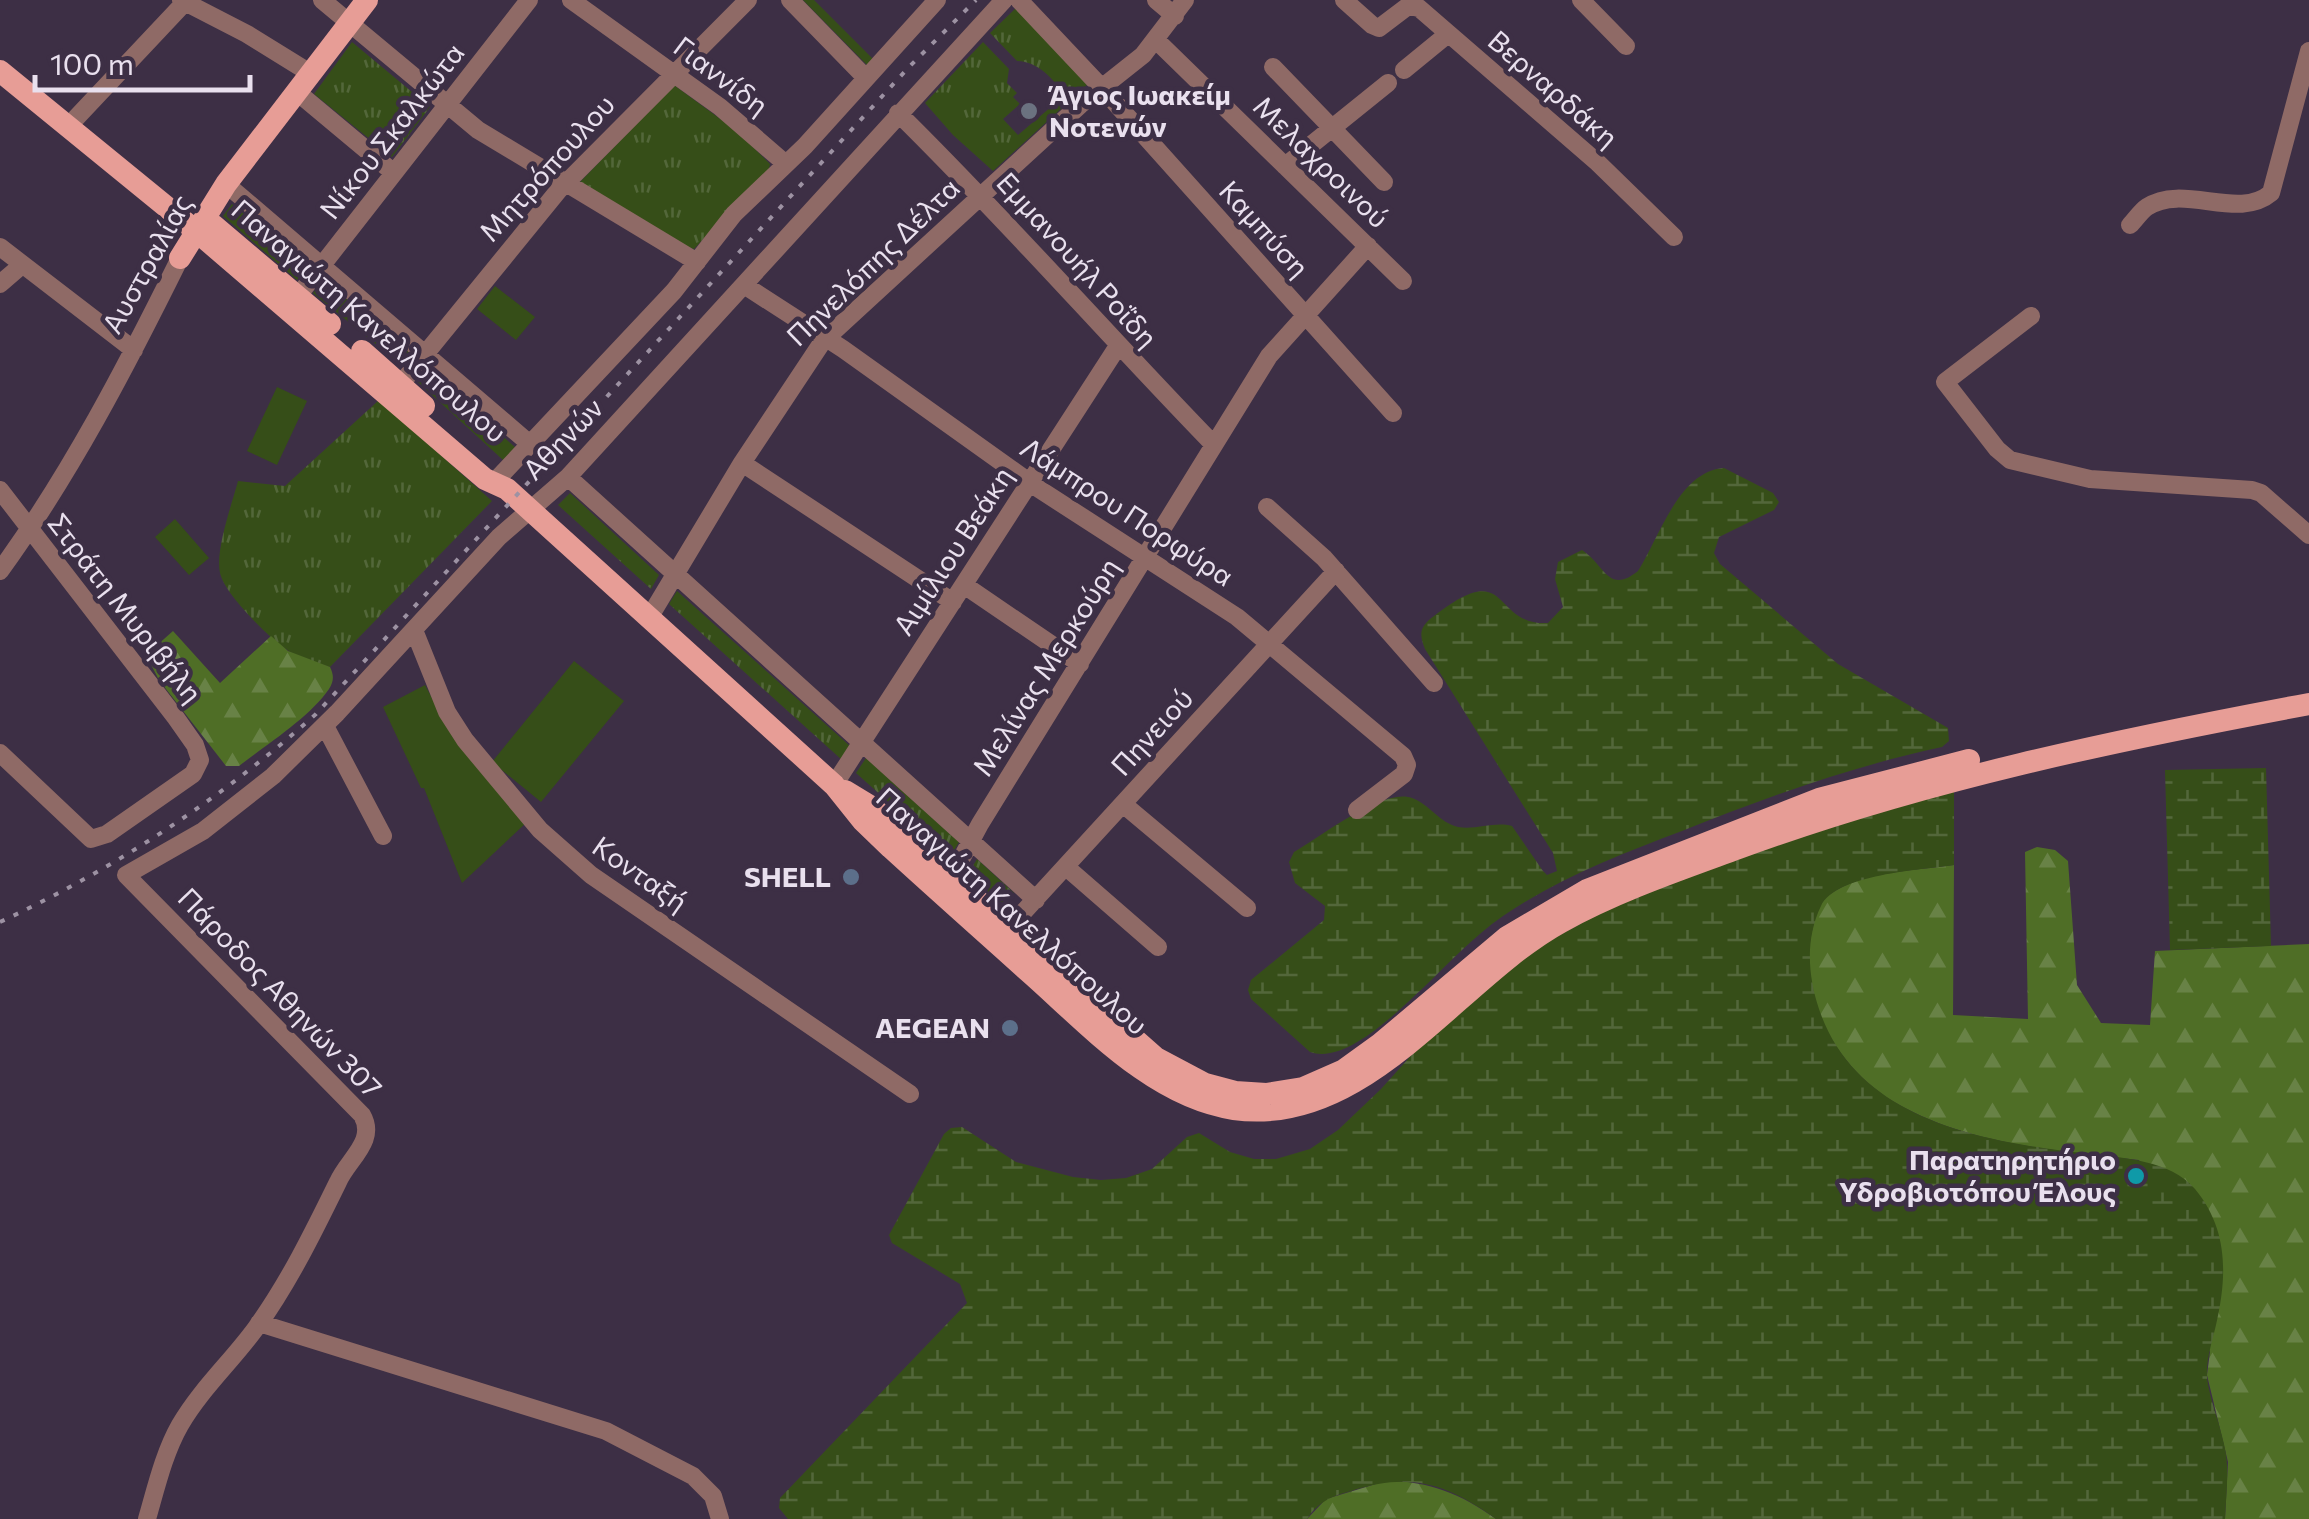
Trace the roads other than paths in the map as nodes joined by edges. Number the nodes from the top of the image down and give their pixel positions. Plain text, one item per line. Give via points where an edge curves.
1 (322, 0) edge
2 (366, 0) edge
3 (529, 0) edge
4 (570, 0) edge
5 (790, 0) edge
6 (937, 0) edge
7 (1004, 0) edge
8 (1018, 0) edge
9 (1156, 0) edge
10 (1344, 0) edge
11 (1581, 0) edge
12 (184, 1) edge
13 (737, 4) edge
14 (1180, 8) edge
15 (348, 24) junction
16 (1448, 34) junction
17 (1157, 40) junction
18 (1626, 46) dead end
19 (2309, 51) edge
20 (0, 52) edge
21 (1273, 67) dead end
22 (1404, 70) dead end
23 (0, 71) edge
24 (673, 74) junction
25 (866, 78) junction
26 (304, 82) junction
27 (1388, 83) dead end
28 (1102, 88) junction
29 (446, 106) junction
30 (898, 113) junction
31 (76, 118) junction
32 (1332, 128) junction
33 (786, 164) junction
34 (1286, 166) junction
35 (394, 173) junction
36 (1384, 182) dead end
37 (226, 184) junction
38 (565, 184) junction
39 (982, 195) junction
40 (200, 224) junction
41 (2130, 225) dead end
42 (1674, 237) dead end
43 (1368, 246) junction
44 (0, 247) edge
45 (180, 258) joint
46 (697, 262) junction
47 (22, 265) junction
48 (322, 266) junction
49 (1404, 281) dead end
50 (0, 284) edge
51 (744, 285) junction
52 (298, 296) junction
53 (2031, 316) dead end
54 (1306, 318) junction
55 (826, 338) junction
56 (1118, 346) junction
57 (134, 350) junction
58 (425, 354) junction
59 (400, 385) junction
60 (1393, 413) dead end
61 (530, 444) junction
62 (1214, 445) junction
63 (742, 462) junction
64 (568, 477) junction
65 (504, 482) junction
66 (1030, 482) junction
67 (0, 490) edge
68 (1268, 507) dead end
69 (529, 510) junction
70 (30, 530) junction
71 (2309, 535) edge
72 (1146, 558) junction
73 (0, 571) edge
74 (1336, 571) junction
75 (674, 573) junction
76 (964, 585) junction
77 (953, 602) junction
78 (649, 618) junction
79 (414, 630) junction
80 (1270, 643) junction
81 (1080, 664) junction
82 (1434, 683) dead end
83 (2309, 704) edge
84 (324, 726) junction
85 (2170, 730) junction
86 (862, 742) junction
87 (0, 752) edge
88 (834, 785) junction
89 (1123, 804) junction
90 (1356, 810) dead end
91 (383, 836) dead end
92 (970, 840) junction
93 (1066, 866) junction
94 (126, 875) joint
95 (951, 878) junction
96 (1036, 900) junction
97 (1247, 908) dead end
98 (1008, 930) junction
99 (1158, 947) dead end
100 (910, 1094) dead end
101 (259, 1323) junction
102 (148, 1519) edge
103 (720, 1519) edge

1 - 15 street
2 - 15 main road, Αυστραλίας
3 - 29 street, Νίκου Σκαλκώτα
4 - 24 street, Γιαννίδη
5 - 25 street
6 - 25 street
7 - 30 street, Αθηνών
8 - 28 street, Καμπύση
9 - 14 street
10 - 16 street, Βερναρδάκη via 1379,28 1416,6
11 - 18 street
12 - 26 street via 247,34
12 - 31 street
13 - 24 street, Μητρόπουλου
14 - 17 street, Πηνελόπης Δέλτα
15 - 26 main road, Αυστραλίας
15 - 29 street
16 - 22 street
16 - 42 street, Βερναρδάκη
17 - 28 street, Πηνελόπης Δέλτα
17 - 34 street, Μελαχροινού
19 - 41 street via 2271,193 2253,204 2166,202 2147,207
20 - 31 main road, Παναγιώτη Κανελλόπουλου
21 - 32 street
23 - 40 main road, Παναγιώτη Κανελλόπουλου
24 - 33 street, Γιαννίδη
24 - 38 street, Μητρόπουλου
25 - 33 street
26 - 35 street
26 - 37 main road, Αυστραλίας
27 - 32 street
28 - 39 street, Πηνελόπης Δέλτα
28 - 54 street, Καμπύση
29 - 35 street, Νίκου Σκαλκώτα
29 - 38 street
30 - 39 street, Εμμανουήλ Ροΐδη
30 - 51 street, Αθηνών
31 - 40 main road, Παναγιώτη Κανελλόπουλου
32 - 34 street
32 - 36 street
33 - 46 street
34 - 43 street, Μελαχροινού
35 - 48 street, Νίκου Σκαλκώτα
37 - 40 main road, Αυστραλίας
37 - 48 street
38 - 46 street
38 - 58 street, Μητρόπουλου
39 - 55 street, Πηνελόπης Δέλτα
39 - 56 street, Εμμανουήλ Ροΐδη
40 - 45 main road, Αυστραλίας
40 - 52 main road, Παναγιώτη Κανελλόπουλου
40 - 65 main road, Παναγιώτη Κανελλόπουλου via 485,479
43 - 49 street, Μελαχροινού
43 - 54 street, Μελίνας Μερκούρη
44 - 47 street
45 - 57 street, Αυστραλίας
46 - 61 street
47 - 50 street
47 - 57 street
48 - 52 street, Νίκου Σκαλκώτα
48 - 58 street
51 - 55 street, Λάμπρου Πορφύρα
51 - 64 street, Αθηνών
52 - 59 main road, Παναγιώτη Κανελλόπουλου
53 - 71 street via 1945,382 2004,456 2090,480 2252,490
54 - 60 street, Καμπύση
54 - 62 street, Μελίνας Μερκούρη via 1274,349
55 - 63 street, Πηνελόπης Δέλτα
55 - 66 street, Λάμπρου Πορφύρα
56 - 62 street, Εμμανουήλ Ροΐδη
56 - 66 street, Αιμίλιου Βεάκη
57 - 70 street, Αυστραλίας
58 - 59 street, Μητρόπουλου
58 - 61 street
59 - 65 main road, Παναγιώτη Κανελλόπουλου
61 - 65 street
62 - 72 street, Μελίνας Μερκούρη
63 - 75 street, Πηνελόπης Δέλτα
63 - 77 street
64 - 69 street, Αθηνών
64 - 75 street
65 - 69 main road
66 - 72 street, Λάμπρου Πορφύρα
66 - 76 street, Αιμίλιου Βεάκη
67 - 70 street, Στράτη Μυριβήλη
68 - 74 street
69 - 78 main road
69 - 79 street, Αθηνών
70 - 73 street, Αυστραλίας
70 - 87 street, Στράτη Μυριβήλη via 176,718 200,762 190,776 94,839
72 - 80 street, Λάμπρου Πορφύρα
72 - 81 street, Μελίνας Μερκούρη
74 - 80 street, Πηνειού
74 - 82 street
75 - 78 street, Πηνελόπης Δέλτα
75 - 86 street
76 - 77 street, Αιμίλιου Βεάκη
76 - 81 street
77 - 86 street, Αιμίλιου Βεάκη
78 - 88 main road
79 - 84 street, Αθηνών
79 - 100 street, Κονταξή via 458,729 559,849
80 - 89 street, Πηνειού
80 - 90 street, Λάμπρου Πορφύρα via 1406,761 1404,774
81 - 92 street, Μελίνας Μερκούρη
83 - 85 main road, Παναγιώτη Κανελλόπουλου
84 - 91 street
84 - 94 street, Αθηνών via 231,811
85 - 88 main road, Παναγιώτη Κανελλόπουλου via 1880,800 1628,890 1534,938 1352,1084 1306,1103 1259,1110 1206,1102 1141,1066 891,848
85 - 98 main road, Παναγιώτη Κανελλόπουλου via 2030,747 1887,779 1631,871 1529,922 1360,1060 1290,1091 1225,1090 1174,1070
86 - 88 street, Αιμίλιου Βεάκη
86 - 92 street
88 - 95 main road, Παναγιώτη Κανελλόπουλου via 869,804
89 - 93 street, Πηνειού
89 - 97 street
92 - 95 street, Μελίνας Μερκούρη
92 - 96 street
93 - 96 street, Πηνειού
93 - 99 street
94 - 101 street, Πάροδος Αθηνών 307 via 366,1122 366,1138
95 - 98 main road, Παναγιώτη Κανελλόπουλου
96 - 98 street, Πηνειού
101 - 102 street, Πάροδος Αθηνών 307 via 178,1429
101 - 103 street via 606,1430 693,1476 713,1496

